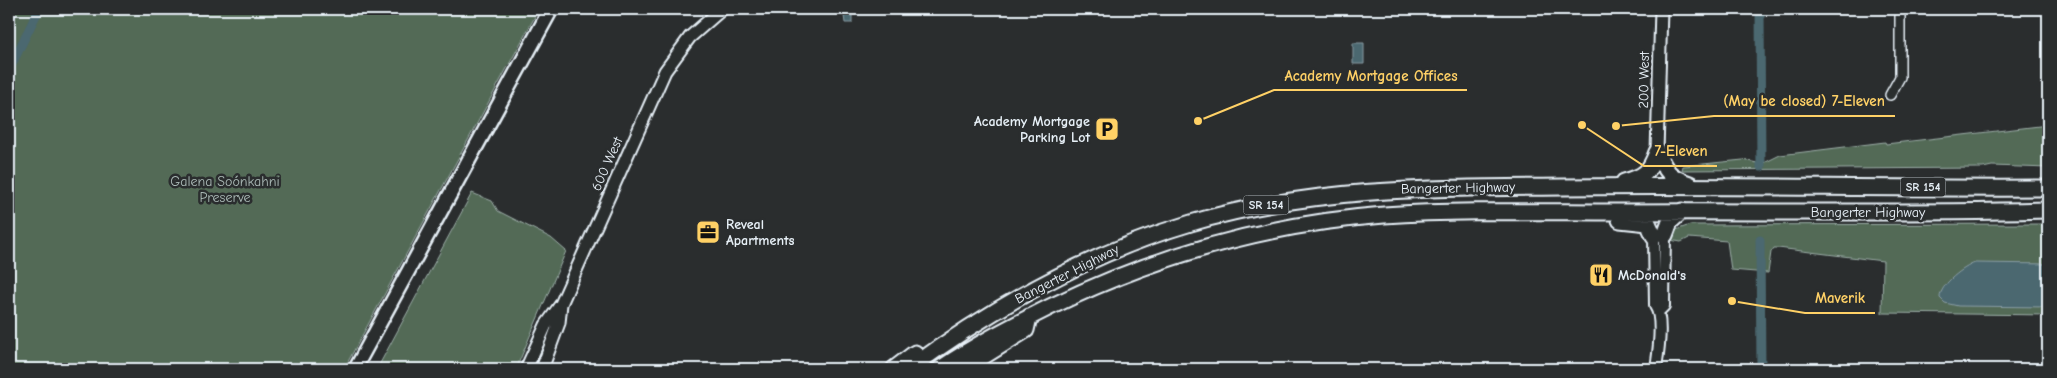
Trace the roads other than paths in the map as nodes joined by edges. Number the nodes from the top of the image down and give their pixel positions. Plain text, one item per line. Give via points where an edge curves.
1 (722, 9) edge
2 (1661, 9) edge
3 (1900, 9) edge
4 (1890, 95) dead end
5 (1657, 152) junction
6 (1608, 186) junction
7 (2044, 186) edge
8 (1701, 187) junction
9 (2048, 210) edge
10 (1682, 211) junction
11 (1564, 212) junction
12 (1860, 213) junction
13 (2048, 217) edge
14 (1659, 235) junction
15 (1070, 269) junction
16 (561, 304) junction
17 (1029, 317) junction
18 (526, 369) edge
19 (542, 369) edge
20 (894, 369) edge
21 (909, 369) edge
22 (940, 369) edge
23 (963, 369) edge
24 (1656, 369) edge

1 - 16 main road, 600 West via 687,41 665,71
2 - 5 main road, 200 West
3 - 4 street via 1900,77
5 - 6 highway via 1644,175
5 - 8 highway via 1671,176
6 - 8 highway, Bangerter Highway / SR 154
6 - 15 highway, Bangerter Highway / SR 154 via 1393,189 1298,199 1192,222
7 - 8 highway, Bangerter Highway / SR 154
9 - 12 highway, Bangerter Highway / SR 154
10 - 11 highway, Bangerter Highway / SR 154
10 - 12 highway, Bangerter Highway / SR 154
10 - 14 highway
11 - 14 highway via 1575,220 1648,223
11 - 17 highway, Bangerter Highway / SR 154 via 1425,213 1282,228 1184,252 1124,274
12 - 13 highway via 1876,220
14 - 24 street
15 - 20 highway via 1043,274 992,302
15 - 21 highway, Bangerter Highway / SR 154 via 970,326
16 - 18 main road, 600 West via 546,325
16 - 19 main road, 600 West
17 - 22 highway, Bangerter Highway / SR 154 via 980,342
17 - 23 highway via 1026,330

